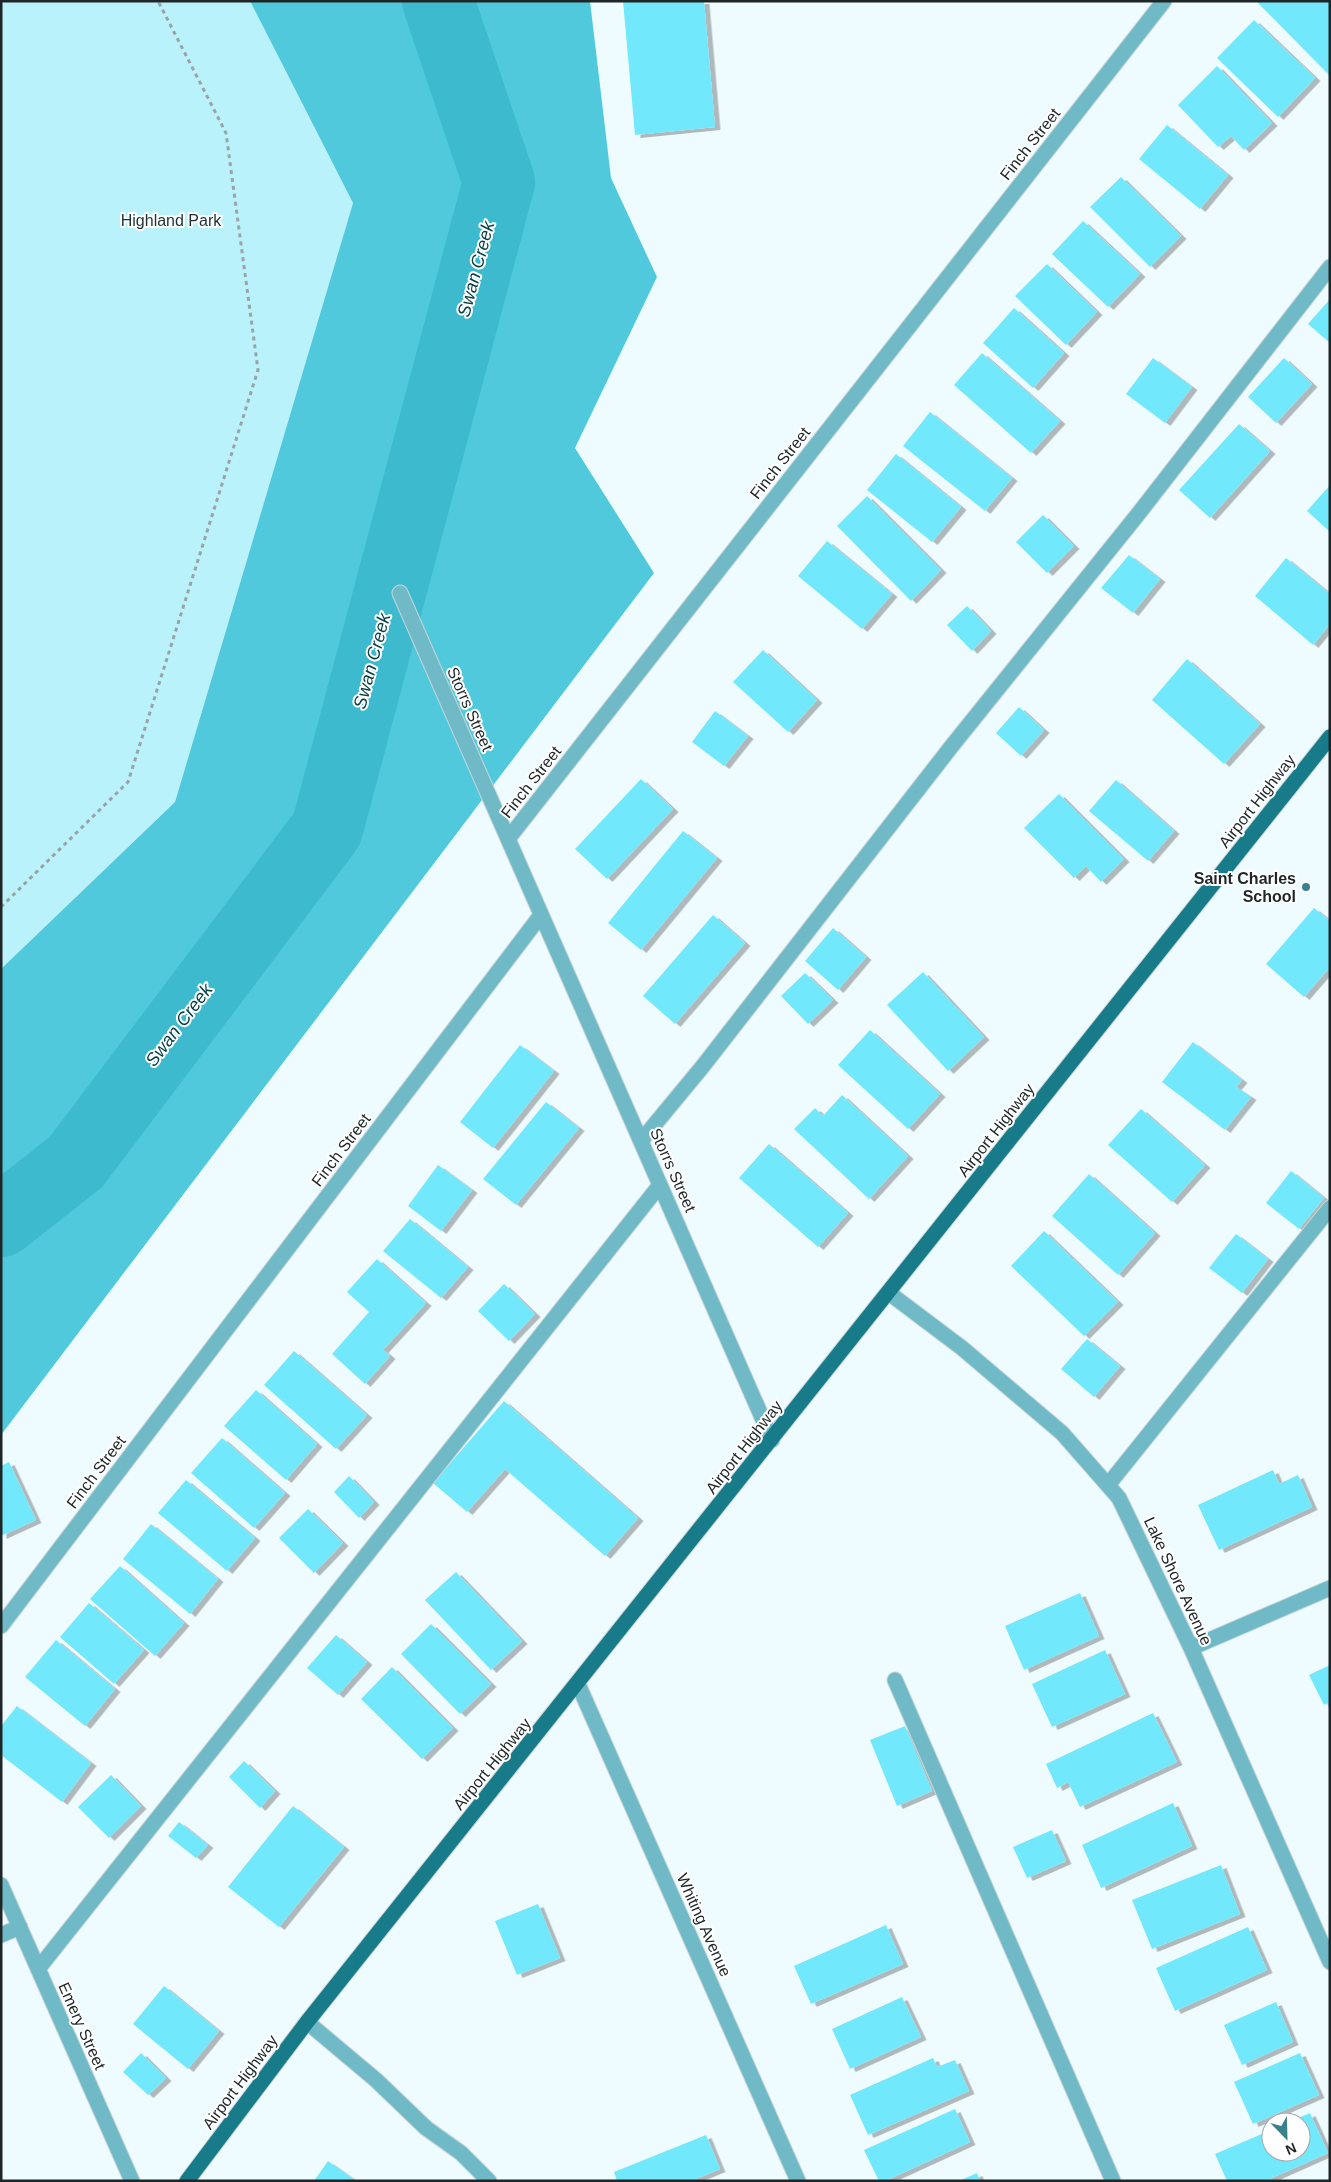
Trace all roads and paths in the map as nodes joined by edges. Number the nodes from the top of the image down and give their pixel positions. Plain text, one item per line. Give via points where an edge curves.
1 (158, 1) edge
2 (1164, 1) edge
3 (1330, 267) edge
4 (400, 593) dead end
5 (1330, 737) edge
6 (508, 839) junction
7 (1, 907) edge
8 (541, 914) junction
9 (640, 1141) junction
10 (660, 1185) junction
11 (1330, 1208) edge
12 (888, 1293) junction
13 (772, 1440) junction
14 (1108, 1485) junction
15 (1330, 1588) edge
16 (1, 1626) edge
17 (1190, 1648) junction
18 (895, 1680) dead end
19 (578, 1684) junction
20 (1, 1885) edge
21 (20, 1928) junction
22 (1, 1935) edge
23 (1330, 1962) edge
24 (38, 1969) junction
25 (308, 2022) junction
26 (194, 2177) edge
27 (132, 2181) edge
28 (489, 2181) edge
29 (798, 2181) edge
30 (1114, 2181) edge

1 - 7 path via 226,133 258,370 128,782
2 - 6 street, Finch Street
3 - 9 street via 703,1066
4 - 6 street, Storrs Street
5 - 12 main road, Airport Highway
6 - 8 street, Finch Street
8 - 9 street, Storrs Street
8 - 16 street, Finch Street
9 - 10 street, Storrs Street
10 - 13 street, Storrs Street
10 - 24 street
11 - 14 street
12 - 13 main road, Airport Highway
12 - 14 street, Lake Shore Avenue via 962,1348 1062,1433
13 - 19 main road, Airport Highway
14 - 17 street, Lake Shore Avenue via 1119,1498
15 - 17 street
17 - 23 street, Lake Shore Avenue
18 - 30 street
19 - 25 main road, Airport Highway
19 - 29 street, Whiting Avenue
20 - 21 street, Emery Street
21 - 22 street
21 - 24 street, Emery Street
24 - 27 street, Emery Street
25 - 26 main road, Airport Highway
25 - 28 street via 426,2128 461,2153

